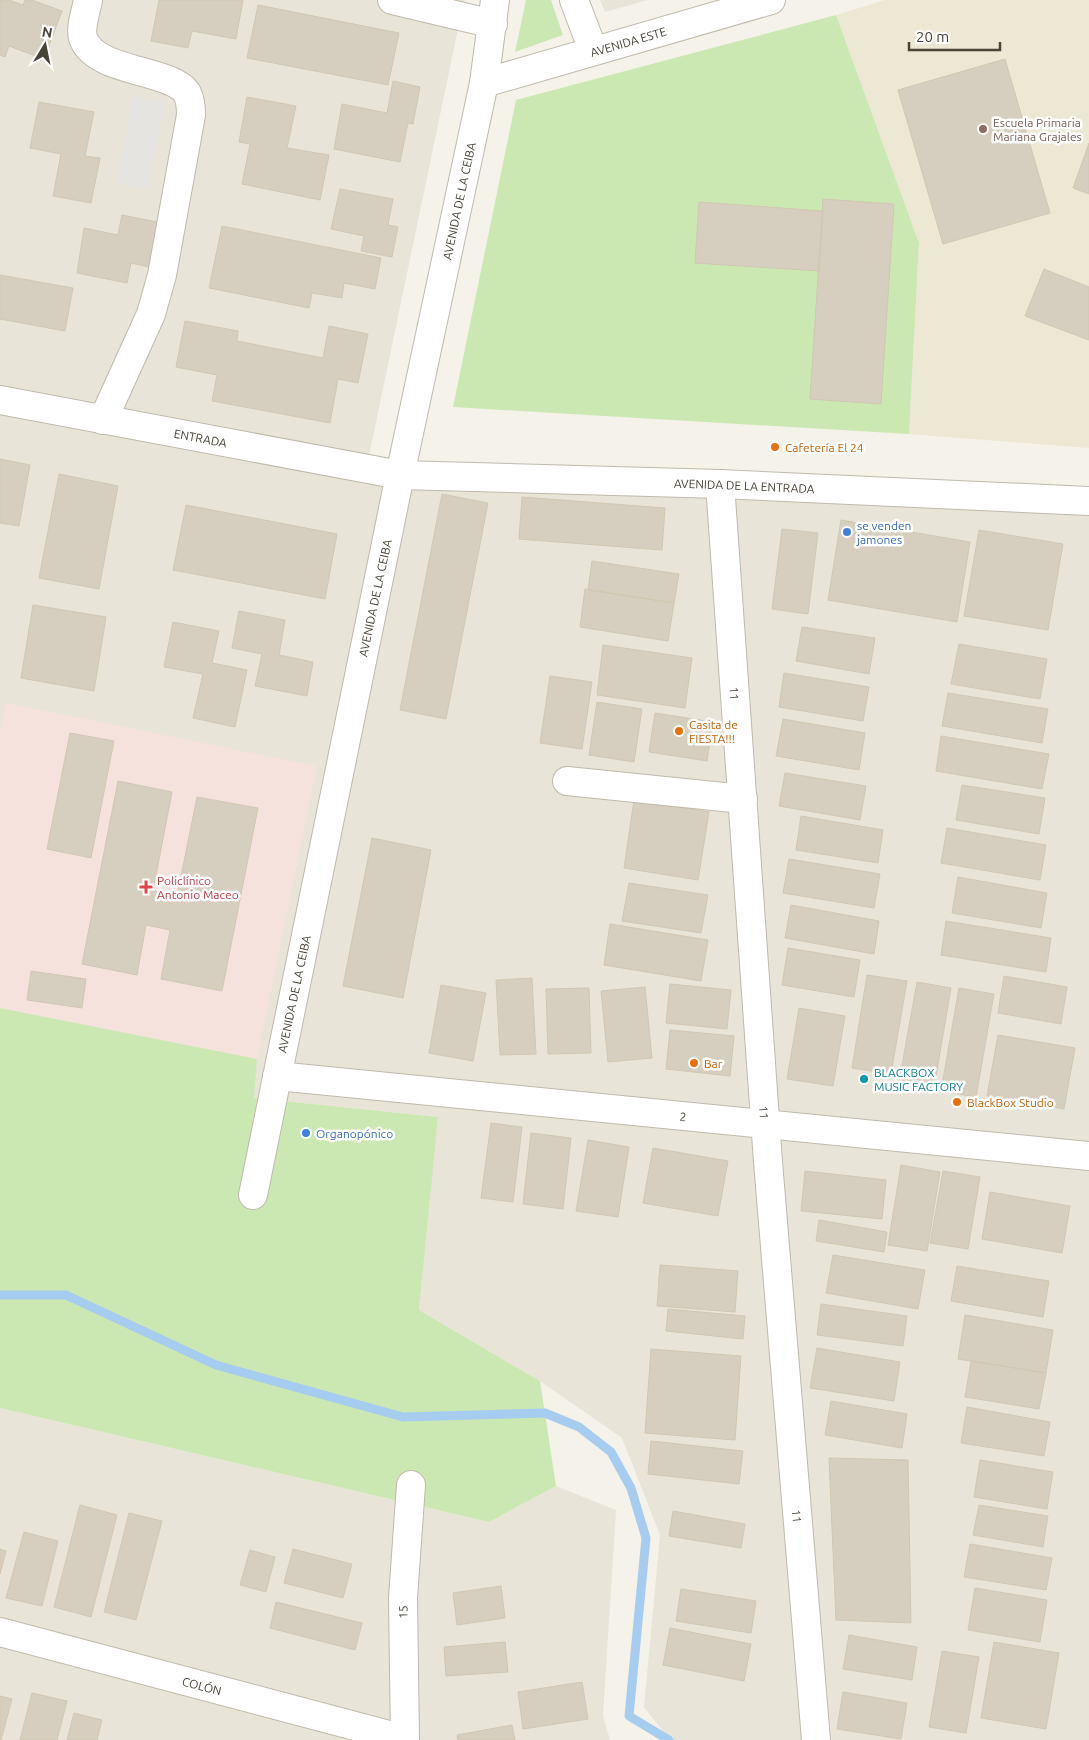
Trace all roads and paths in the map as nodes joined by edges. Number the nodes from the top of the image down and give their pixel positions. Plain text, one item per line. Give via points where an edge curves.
1 (88, 0) edge
2 (392, 0) edge
3 (574, 0) edge
4 (771, 0) edge
5 (494, 12) edge
6 (593, 50) junction
7 (484, 83) junction
8 (0, 400) edge
9 (103, 420) junction
10 (400, 475) junction
11 (720, 484) junction
12 (1089, 501) edge
13 (567, 781) dead end
14 (743, 799) junction
15 (277, 1076) junction
16 (767, 1125) junction
17 (1089, 1156) edge
18 (253, 1195) dead end
19 (411, 1485) dead end
20 (0, 1632) edge
21 (405, 1739) edge
22 (816, 1740) edge

1 - 9 street via 82,29 83,39 89,48 125,68 176,83 186,92 191,115 162,275 151,314
2 - 5 street
3 - 6 street
4 - 6 street, AVENIDA ESTE
5 - 7 street, AVENIDA DE LA CEIBA
6 - 7 street, AVENIDA ESTE
7 - 10 street, AVENIDA DE LA CEIBA
8 - 9 street, ENTRADA
9 - 10 street, ENTRADA
10 - 11 street, AVENIDA DE LA ENTRADA
10 - 15 street, AVENIDA DE LA CEIBA
11 - 12 street, AVENIDA DE LA ENTRADA
11 - 14 street, 11
13 - 14 street
14 - 16 street, 11
15 - 16 street, 2
15 - 18 street, AVENIDA DE LA CEIBA
16 - 17 street, 2
16 - 22 street, 11
19 - 21 street, 15 via 403,1598
20 - 21 street, COLÓN

